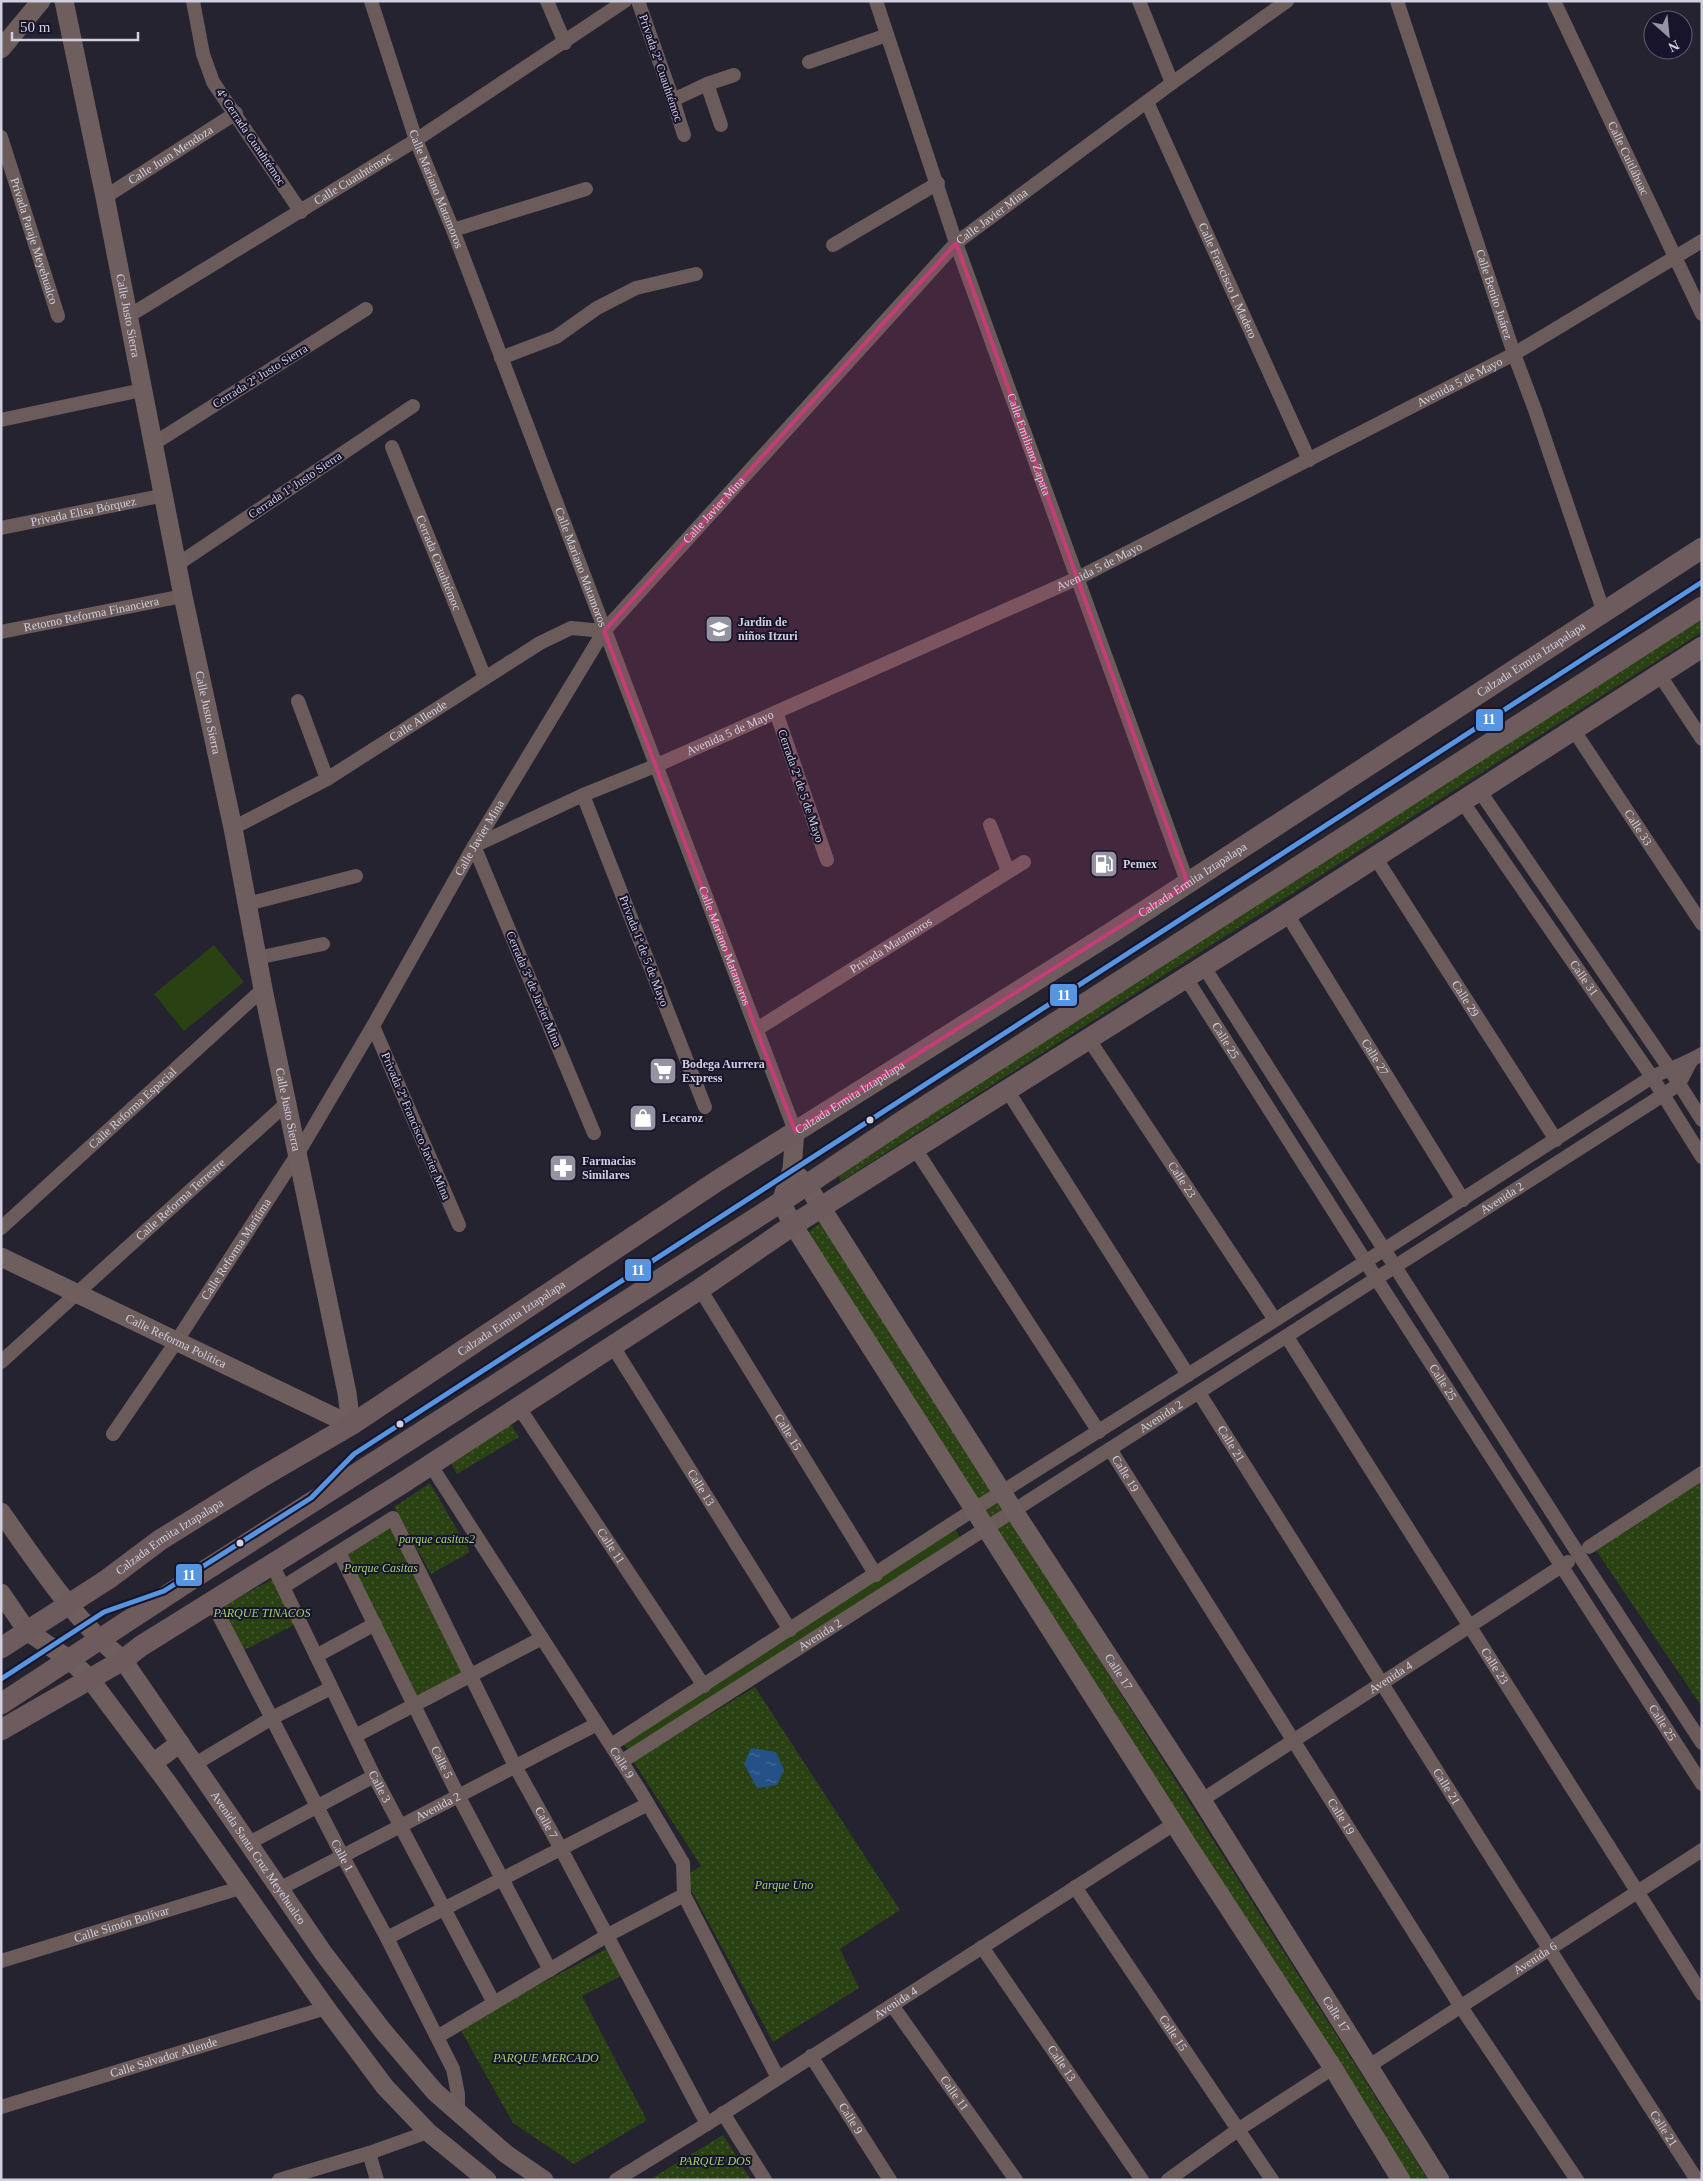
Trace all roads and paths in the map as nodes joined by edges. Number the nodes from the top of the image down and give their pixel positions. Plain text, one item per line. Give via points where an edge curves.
1 (41, 1) edge
2 (64, 1) edge
3 (193, 1) edge
4 (371, 1) edge
5 (547, 1) edge
6 (625, 1) edge
7 (638, 1) edge
8 (876, 1) edge
9 (1139, 1) edge
10 (1286, 1) edge
11 (1397, 1) edge
12 (1554, 1) edge
13 (888, 35) junction
14 (565, 43) junction
15 (1, 49) edge
16 (809, 62) dead end
17 (734, 75) dead end
18 (1172, 82) junction
19 (707, 84) junction
20 (673, 100) junction
21 (1147, 102) junction
22 (236, 113) junction
23 (721, 125) dead end
24 (684, 135) dead end
25 (1, 137) edge
26 (416, 140) junction
27 (938, 183) junction
28 (586, 189) dead end
29 (106, 197) junction
30 (301, 212) junction
31 (453, 230) junction
32 (1702, 240) edge
33 (956, 243) junction
34 (833, 245) dead end
35 (1674, 258) junction
36 (696, 274) dead end
37 (366, 309) dead end
38 (1702, 314) edge
39 (58, 316) dead end
40 (128, 317) junction
41 (1514, 354) junction
42 (501, 358) junction
43 (142, 390) junction
44 (413, 406) dead end
45 (1, 420) edge
46 (153, 444) junction
47 (392, 447) dead end
48 (1309, 460) junction
49 (164, 495) junction
50 (1, 528) edge
51 (1702, 548) edge
52 (178, 564) junction
53 (1078, 578) junction
54 (183, 596) junction
55 (1702, 607) edge
56 (1604, 613) junction
57 (604, 630) junction
58 (1, 632) edge
59 (1702, 647) edge
60 (1659, 674) junction
61 (485, 678) junction
62 (298, 701) dead end
63 (776, 712) junction
64 (1573, 729) junction
65 (1702, 739) edge
66 (655, 766) junction
67 (326, 779) junction
68 (583, 795) junction
69 (1471, 795) junction
70 (990, 825) dead end
71 (234, 828) junction
72 (474, 846) junction
73 (1376, 857) junction
74 (827, 860) dead end
75 (1024, 862) dead end
76 (1008, 870) junction
77 (356, 876) dead end
78 (1188, 884) junction
79 (247, 904) junction
80 (1287, 914) junction
81 (1702, 924) edge
82 (322, 944) dead end
83 (257, 958) junction
84 (1195, 972) junction
85 (263, 989) junction
86 (373, 1026) junction
87 (757, 1029) junction
88 (1088, 1038) junction
89 (1696, 1058) edge
90 (1669, 1068) junction
91 (1652, 1077) junction
92 (1679, 1084) junction
93 (1007, 1090) junction
94 (1663, 1095) junction
95 (286, 1104) junction
96 (704, 1107) dead end
97 (1702, 1120) edge
98 (795, 1131) junction
99 (594, 1133) dead end
100 (1556, 1140) junction
101 (914, 1147) junction
102 (296, 1155) junction
103 (1702, 1156) edge
104 (792, 1169) junction
105 (807, 1185) junction
106 (1463, 1200) junction
107 (780, 1202) junction
108 (821, 1207) junction
109 (793, 1225) junction
110 (459, 1226) dead end
111 (1, 1228) edge
112 (1384, 1249) junction
113 (1, 1257) edge
114 (1365, 1261) junction
115 (1396, 1268) junction
116 (1377, 1280) junction
117 (700, 1289) junction
118 (76, 1294) junction
119 (1275, 1320) junction
120 (1287, 1337) junction
121 (176, 1342) junction
122 (612, 1345) junction
123 (2, 1361) edge
124 (1188, 1375) junction
125 (1199, 1393) junction
126 (518, 1406) junction
127 (351, 1425) junction
128 (1099, 1432) junction
129 (113, 1434) dead end
130 (1110, 1449) junction
131 (430, 1464) junction
132 (1702, 1473) edge
133 (1002, 1492) junction
134 (973, 1510) junction
135 (1014, 1511) junction
136 (1, 1512) edge
137 (986, 1530) junction
138 (1584, 1551) junction
139 (339, 1552) junction
140 (272, 1566) junction
141 (1561, 1566) junction
142 (876, 1574) junction
143 (283, 1587) junction
144 (1, 1593) edge
145 (212, 1602) junction
146 (69, 1604) junction
147 (375, 1624) junction
148 (1469, 1626) junction
149 (790, 1630) junction
150 (27, 1631) junction
151 (542, 1638) junction
152 (99, 1640) junction
153 (1, 1648) edge
154 (316, 1656) junction
155 (70, 1660) junction
156 (123, 1660) junction
157 (470, 1676) junction
158 (90, 1679) junction
159 (1382, 1683) junction
160 (704, 1686) junction
161 (331, 1688) junction
162 (1, 1704) edge
163 (414, 1705) junction
164 (272, 1718) junction
165 (597, 1724) junction
166 (1, 1730) edge
167 (354, 1736) junction
168 (1294, 1739) junction
169 (180, 1743) junction
170 (1702, 1743) edge
171 (611, 1745) junction
172 (622, 1762) junction
173 (153, 1763) junction
174 (195, 1764) junction
175 (515, 1766) junction
176 (374, 1776) junction
177 (1702, 1784) edge
178 (458, 1796) junction
179 (1202, 1800) junction
180 (648, 1804) junction
181 (316, 1806) junction
182 (1174, 1824) junction
183 (400, 1825) junction
184 (249, 1843) junction
185 (561, 1849) junction
186 (1702, 1850) edge
187 (342, 1855) junction
188 (501, 1880) junction
189 (243, 1887) junction
190 (1076, 1887) junction
191 (279, 1888) junction
192 (1638, 1893) junction
193 (684, 1895) junction
194 (444, 1909) junction
195 (608, 1936) junction
196 (387, 1938) junction
197 (982, 1947) junction
198 (1548, 1951) junction
199 (324, 1954) junction
200 (1, 1961) edge
201 (301, 1970) junction
202 (550, 1970) junction
203 (1702, 1994) edge
204 (494, 2003) junction
205 (892, 2005) junction
206 (1461, 2007) junction
207 (326, 2008) junction
208 (437, 2037) junction
209 (811, 2056) junction
210 (1369, 2066) junction
211 (1333, 2068) junction
212 (778, 2078) junction
213 (1, 2107) edge
214 (458, 2112) junction
215 (723, 2113) junction
216 (707, 2124) junction
217 (1240, 2130) junction
218 (428, 2132) junction
219 (369, 2153) junction
220 (279, 2180) edge
221 (377, 2180) edge
222 (487, 2180) edge
223 (544, 2180) edge
224 (616, 2180) edge
225 (765, 2180) edge
226 (890, 2180) edge
227 (1016, 2180) edge
228 (1142, 2180) edge
229 (1168, 2180) edge
230 (1272, 2180) edge
231 (1402, 2180) edge
232 (1440, 2180) edge
233 (1577, 2180) edge
234 (1697, 2180) edge

1 - 15 street
2 - 29 street, Calle Justo Sierra
3 - 22 street, 4ª Cerrada Cuauhtémoc via 203,54 214,82
4 - 26 street, Calle Mariano Matamoros
5 - 14 street
6 - 14 street, Calle Cuauhtémoc
7 - 20 street, Privada 2ª Cuauhtémoc
8 - 13 street, Calle Emiliano Zapata
9 - 18 street
10 - 18 street, Calle Javier Mina
11 - 41 street, Calle Benito Juárez
12 - 35 street, Calle Cuitláhuac
13 - 16 street
13 - 27 street, Calle Emiliano Zapata
14 - 26 street, Calle Cuauhtémoc
17 - 19 street
18 - 21 street, Calle Javier Mina
19 - 20 street
19 - 23 street
20 - 24 street, Privada 2ª Cuauhtémoc
21 - 33 street, Calle Javier Mina
21 - 48 street, Calle Francisco I. Madero
22 - 29 street, Calle Juan Mendoza
22 - 30 street, 4ª Cerrada Cuauhtémoc
25 - 39 street, Privada Paraje Meyehualco
26 - 30 street, Calle Cuauhtémoc
26 - 31 street, Calle Mariano Matamoros
27 - 33 street, Calle Emiliano Zapata
27 - 34 street
28 - 31 street
29 - 40 street, Calle Justo Sierra
30 - 40 street, Calle Cuauhtémoc
31 - 42 street, Calle Mariano Matamoros
32 - 35 street, Avenida 5 de Mayo
33 - 53 street, Calle Emiliano Zapata
33 - 57 street, Calle Javier Mina
35 - 38 street, Calle Cuitláhuac
35 - 41 street, Avenida 5 de Mayo
36 - 42 street via 636,288 596,308 556,337
37 - 46 street, Cerrada 2ª Justo Sierra
40 - 43 street, Calle Justo Sierra
41 - 48 street, Avenida 5 de Mayo
41 - 56 street, Calle Benito Juárez
42 - 57 street, Calle Mariano Matamoros
43 - 45 street
43 - 46 street, Calle Justo Sierra
44 - 52 street, Cerrada 1ª Justo Sierra
46 - 49 street, Calle Justo Sierra
47 - 61 street, Cerrada Cuauhtémoc
48 - 53 street, Avenida 5 de Mayo
49 - 50 street, Privada Elisa Bórquez
49 - 52 street, Calle Justo Sierra
51 - 56 main road, Calzada Ermita Iztapalapa
52 - 54 street, Calle Justo Sierra
53 - 63 street, Avenida 5 de Mayo
53 - 78 street, Calle Emiliano Zapata
54 - 58 street, Retorno Reforma Financiera
54 - 71 street, Calle Justo Sierra
55 - 105 main road
56 - 78 main road, Calzada Ermita Iztapalapa
57 - 61 street, Calle Allende via 571,628 540,643
57 - 66 street, Calle Mariano Matamoros
57 - 72 street, Calle Javier Mina
59 - 60 main road
60 - 64 main road
60 - 65 street
61 - 67 street, Calle Allende
62 - 67 street
63 - 66 street, Avenida 5 de Mayo
63 - 74 street, Cerrada 2ª de 5 de Mayo
64 - 69 main road
64 - 81 street, Calle 33
66 - 68 street, Avenida 5 de Mayo
66 - 87 street, Calle Mariano Matamoros
67 - 71 street, Calle Allende
68 - 72 street, Avenida 5 de Mayo
68 - 96 street, Privada 1ª de 5 de Mayo
69 - 73 main road
69 - 90 street, Calle 31
69 - 91 street, Calle 31
70 - 76 street
71 - 79 street, Calle Justo Sierra
72 - 86 street, Calle Javier Mina
72 - 99 street, Cerrada 3ª de Javier Mina
73 - 80 main road
73 - 100 street, Calle 29
75 - 76 street, Privada Matamoros
76 - 87 street, Privada Matamoros
77 - 79 street
78 - 98 main road, Calzada Ermita Iztapalapa
79 - 83 street, Calle Justo Sierra
80 - 84 main road
80 - 106 street, Calle 27
82 - 83 street
83 - 85 street, Calle Justo Sierra
84 - 88 main road
84 - 112 street, Calle 25
84 - 114 street, Calle 25
85 - 95 street, Calle Justo Sierra
85 - 111 street, Calle Reforma Espacial
86 - 102 street, Calle Javier Mina
86 - 110 street, Privada 2ª Francisco Javier Mina
87 - 98 street, Calle Mariano Matamoros
88 - 93 main road
88 - 119 street, Calle 23
89 - 90 street, Avenida 2
89 - 92 street, Avenida 2
90 - 91 street, Avenida 2
90 - 92 street, Calle 31
91 - 94 street, Calle 31
91 - 100 street, Avenida 2
92 - 94 street, Avenida 2
92 - 97 street, Calle 31
93 - 101 main road
93 - 124 street
94 - 103 street, Calle 31
94 - 115 street, Avenida 2
95 - 102 street, Calle Justo Sierra
95 - 118 street, Calle Reforma Terrestre
98 - 104 street
98 - 127 main road, Calzada Ermita Iztapalapa
100 - 106 street, Avenida 2
101 - 108 main road
101 - 128 street
102 - 121 street, Calle Reforma Marítima
102 - 127 street, Calle Justo Sierra
104 - 105 street, Calle 17
104 - 107 street
105 - 107 main road
105 - 108 street, Calle 17
106 - 112 street, Avenida 2
107 - 109 street
107 - 152 main road
108 - 109 main road
108 - 133 street, Calle 17
109 - 117 main road
109 - 134 street
112 - 114 street, Avenida 2
112 - 115 street, Calle 25
113 - 118 street, Calle Reforma Política
114 - 116 street, Calle 25
114 - 119 street, Avenida 2
115 - 116 street, Avenida 2
115 - 138 street, Calle 25
116 - 120 street, Avenida 2
116 - 141 street, Calle 25
117 - 122 main road
117 - 142 street, Calle 15
118 - 121 street, Calle Reforma Política
118 - 123 street, Calle Reforma Terrestre
119 - 124 street, Avenida 2
120 - 125 street, Avenida 2
120 - 148 street, Calle 23
121 - 127 street, Calle Reforma Política
121 - 129 street, Calle Reforma Marítima
122 - 126 main road
122 - 149 street, Calle 13
124 - 128 street, Avenida 2
125 - 130 street, Avenida 2
125 - 159 street, Calle 21
126 - 131 main road
126 - 160 street, Calle 11
127 - 146 main road, Calzada Ermita Iztapalapa via 160,1540
128 - 133 street, Avenida 2
130 - 135 street, Avenida 2
130 - 168 street, Calle 19
131 - 140 main road
131 - 151 street, Calle 9
132 - 138 street, Avenida 4
133 - 134 street, Avenida 2
133 - 135 street, Calle 17
134 - 137 street
134 - 142 street, Avenida 2
135 - 137 street, Avenida 2
135 - 179 street, Calle 17
136 - 146 street, Avenida Santa Cruz Meyehualco
137 - 172 street, Avenida 2
137 - 182 street
138 - 141 street, Avenida 4
138 - 170 street, Calle 25
139 - 143 street
139 - 147 street, Calle 5
139 - 157 street, Calle 7 via 393,1518
140 - 143 street, Calle 3
140 - 145 main road
141 - 148 street, Avenida 4
141 - 177 street, Calle 25
142 - 149 street, Avenida 2
143 - 154 street, Calle 3
144 - 150 street
145 - 156 main road
145 - 164 street, Calle 1
146 - 150 main road, Calzada Ermita Iztapalapa
146 - 152 street, Avenida Santa Cruz Meyehualco
147 - 154 street
147 - 163 street, Calle 5
148 - 159 street, Avenida 4
148 - 192 street, Calle 23
149 - 160 street, Avenida 2
150 - 153 main road, Calzada Ermita Iztapalapa
150 - 155 street
151 - 157 street
151 - 165 street, Calle 9
152 - 155 main road
152 - 156 street, Avenida Santa Cruz Meyehualco
154 - 161 street, Calle 3
155 - 158 street
155 - 162 main road
156 - 158 main road
156 - 169 street, Avenida Santa Cruz Meyehualco
157 - 163 street
157 - 175 street, Calle 7
158 - 166 main road
158 - 173 street
159 - 168 street, Avenida 4
159 - 198 street, Calle 21
160 - 171 street, Avenida 2
161 - 164 street
161 - 167 street, Calle 3
163 - 167 street
163 - 178 street, Calle 5
164 - 174 street
164 - 181 street, Calle 1
165 - 171 street, Calle 9
165 - 175 street, Avenida 2
167 - 176 street, Calle 3
168 - 179 street, Avenida 4
168 - 206 street, Calle 19
169 - 173 street
169 - 174 street, Avenida Santa Cruz Meyehualco
171 - 172 street, Calle 9
172 - 180 street, Calle 9
173 - 189 street
174 - 184 street, Avenida Santa Cruz Meyehualco
175 - 178 street, Avenida 2
175 - 185 street, Calle 7
176 - 181 street
176 - 183 street, Calle 3
178 - 183 street, Avenida 2
178 - 188 street, Calle 5
179 - 210 street, Calle 17
180 - 185 street
180 - 193 street, Calle 9 via 683,1863
181 - 184 street
181 - 187 street, Calle 1
182 - 190 street, Avenida 4
182 - 211 street
183 - 187 street, Avenida 2
183 - 194 street, Calle 3
184 - 191 street, Avenida Santa Cruz Meyehualco
185 - 188 street
185 - 195 street, Calle 7
186 - 192 street, Avenida 6
187 - 191 street, Avenida 2
187 - 196 street, Calle 1
188 - 194 street
188 - 202 street, Calle 5
189 - 200 street, Calle Simón Bolívar
189 - 201 street
190 - 197 street, Avenida 4
190 - 217 street, Calle 15
191 - 199 street, Avenida Santa Cruz Meyehualco
192 - 198 street, Avenida 6
192 - 203 street, Calle 23
193 - 195 street
193 - 212 street, Calle 9
194 - 196 street
194 - 204 street, Calle 3
195 - 202 street
195 - 216 street, Calle 7
196 - 208 street, Calle 1
197 - 205 street, Avenida 4
197 - 228 street, Calle 13
198 - 206 street, Avenida 6
198 - 234 street, Calle 21
199 - 201 street
199 - 214 street, Avenida Santa Cruz Meyehualco via 410,2063
201 - 207 street
202 - 204 street
204 - 208 street
205 - 209 street, Avenida 4
205 - 227 street, Calle 11
206 - 210 street, Avenida 6
206 - 233 street, Calle 19
207 - 213 street, Calle Salvador Allende
207 - 218 street via 385,2088
208 - 214 street, Calle 1 via 453,2070
209 - 212 street, Avenida 4
209 - 226 street, Calle 9
210 - 232 street, Calle 17
211 - 217 street
211 - 231 street
212 - 215 street, Avenida 4
214 - 223 street, Avenida Santa Cruz Meyehualco via 506,2154
215 - 216 street, Avenida 4
215 - 225 street
216 - 224 street, Avenida 4
217 - 229 street
217 - 230 street, Calle 15
218 - 219 street
218 - 222 street
219 - 220 street
219 - 221 street

